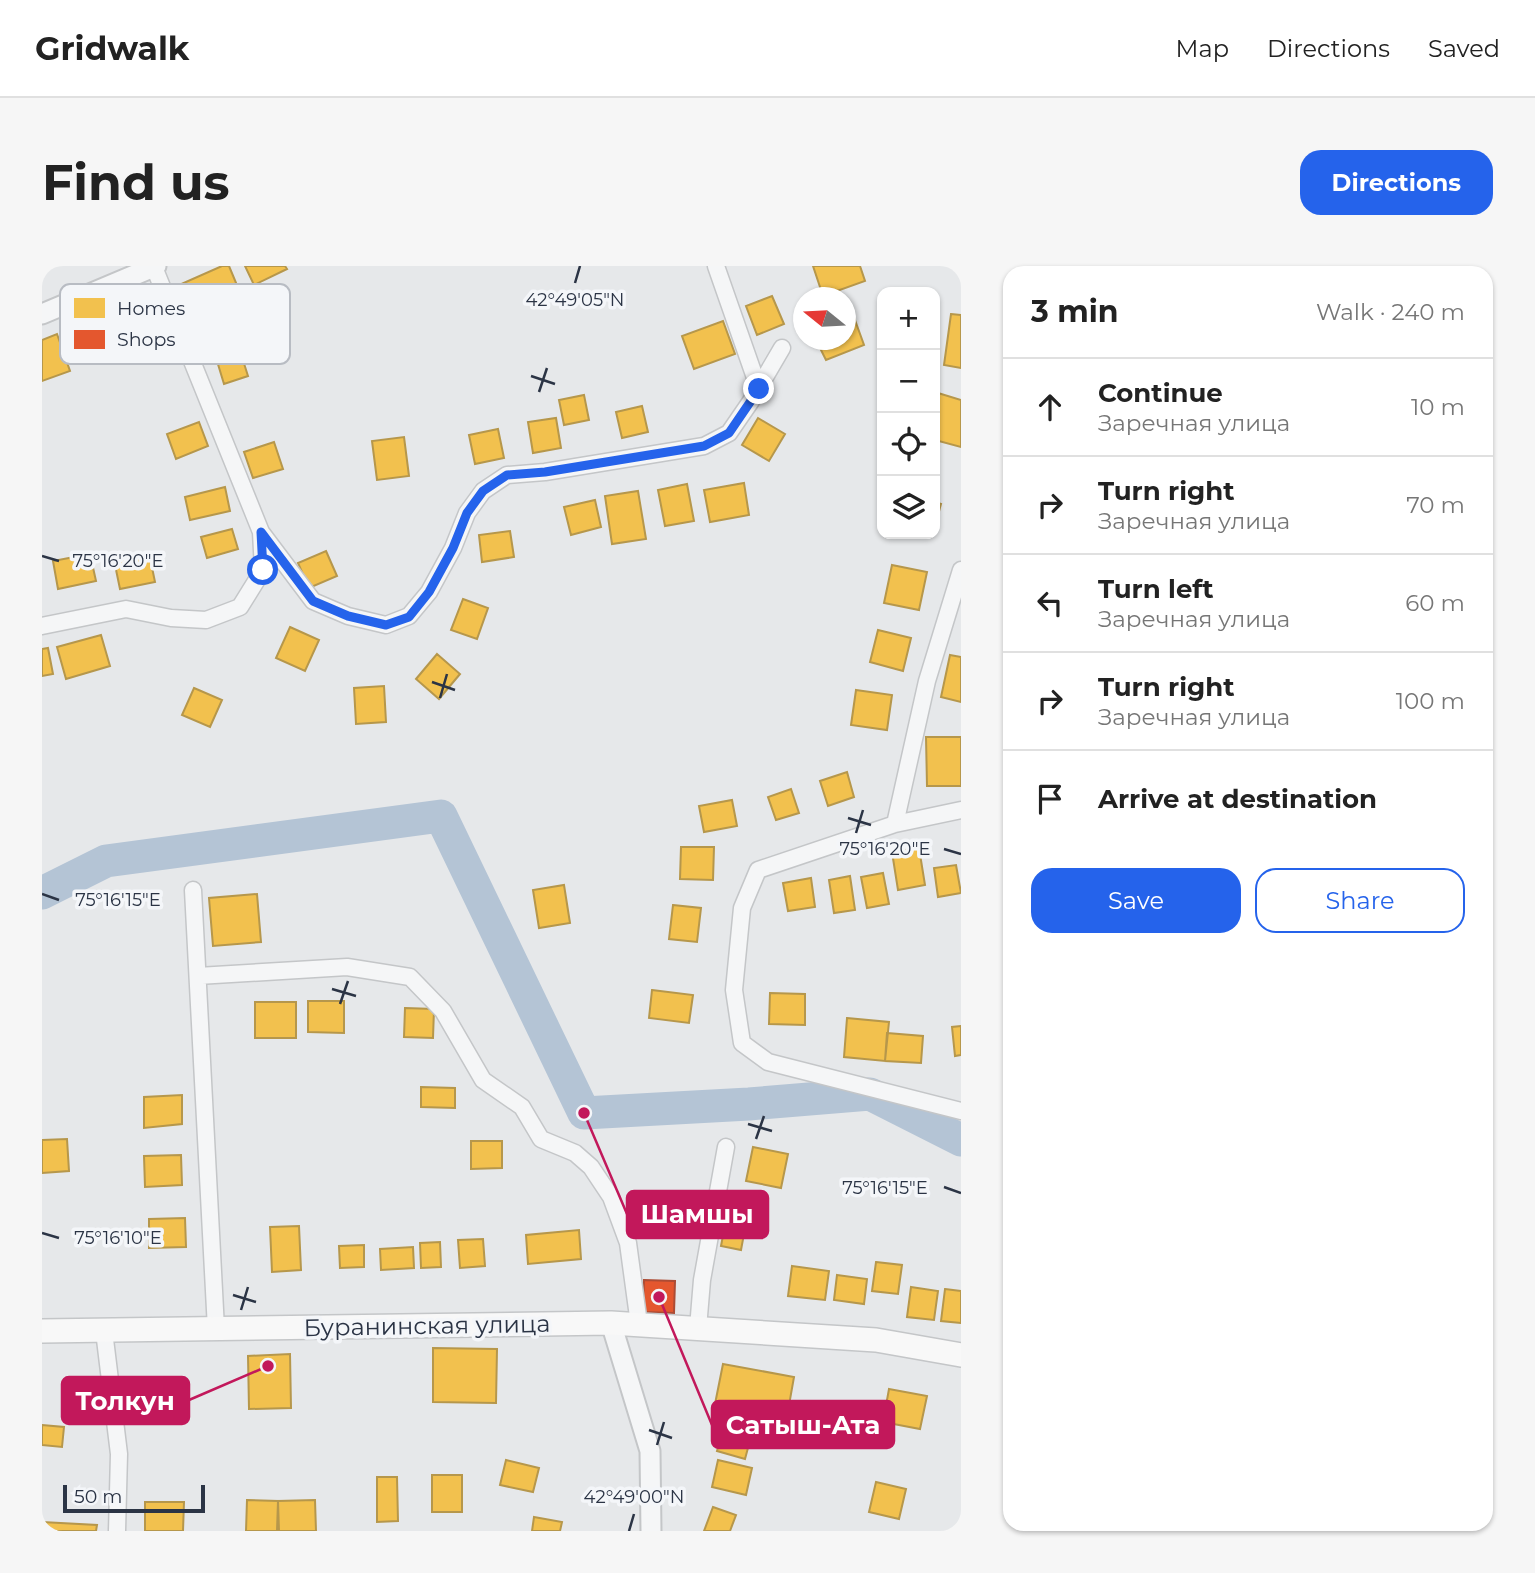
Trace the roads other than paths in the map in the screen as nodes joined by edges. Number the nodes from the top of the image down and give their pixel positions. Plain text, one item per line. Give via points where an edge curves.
1 (155, 266) edge
2 (716, 266) edge
3 (113, 284) edge
4 (162, 284) edge
5 (60, 306) edge
6 (42, 314) edge
7 (782, 348) dead end
8 (194, 364) edge
9 (759, 389) junction
10 (261, 532) junction
11 (961, 570) edge
12 (42, 626) edge
13 (961, 810) edge
14 (895, 824) junction
15 (193, 890) dead end
16 (198, 976) junction
17 (961, 1111) edge
18 (726, 1147) dead end
19 (611, 1324) junction
20 (639, 1324) junction
21 (698, 1328) junction
22 (216, 1329) junction
23 (42, 1331) edge
24 (104, 1331) junction
25 (961, 1355) edge
26 (117, 1531) edge
27 (651, 1531) edge

1 - 3 street
1 - 4 street
2 - 9 street
5 - 6 street
7 - 9 street
8 - 10 street
9 - 10 street via 729,433 704,446 507,475 483,491 467,513 429,592 409,617 386,625 313,601
10 - 12 street via 263,570 240,607 206,620 126,609
11 - 14 street via 926,681
13 - 14 street
14 - 17 street via 758,870 742,908 734,990 742,1044 768,1062
15 - 16 street
16 - 20 street via 347,967 410,977 443,1011 483,1080 522,1107 541,1139 575,1153 592,1167 611,1197 628,1243
16 - 22 street
18 - 21 street
19 - 20 main road, Буранинская улица
19 - 22 main road, Буранинская улица
19 - 27 street via 650,1451
20 - 21 main road, Буранинская улица
21 - 25 main road, Буранинская улица via 876,1340
22 - 24 main road, Буранинская улица
23 - 24 main road, Буранинская улица
24 - 26 street via 118,1454

